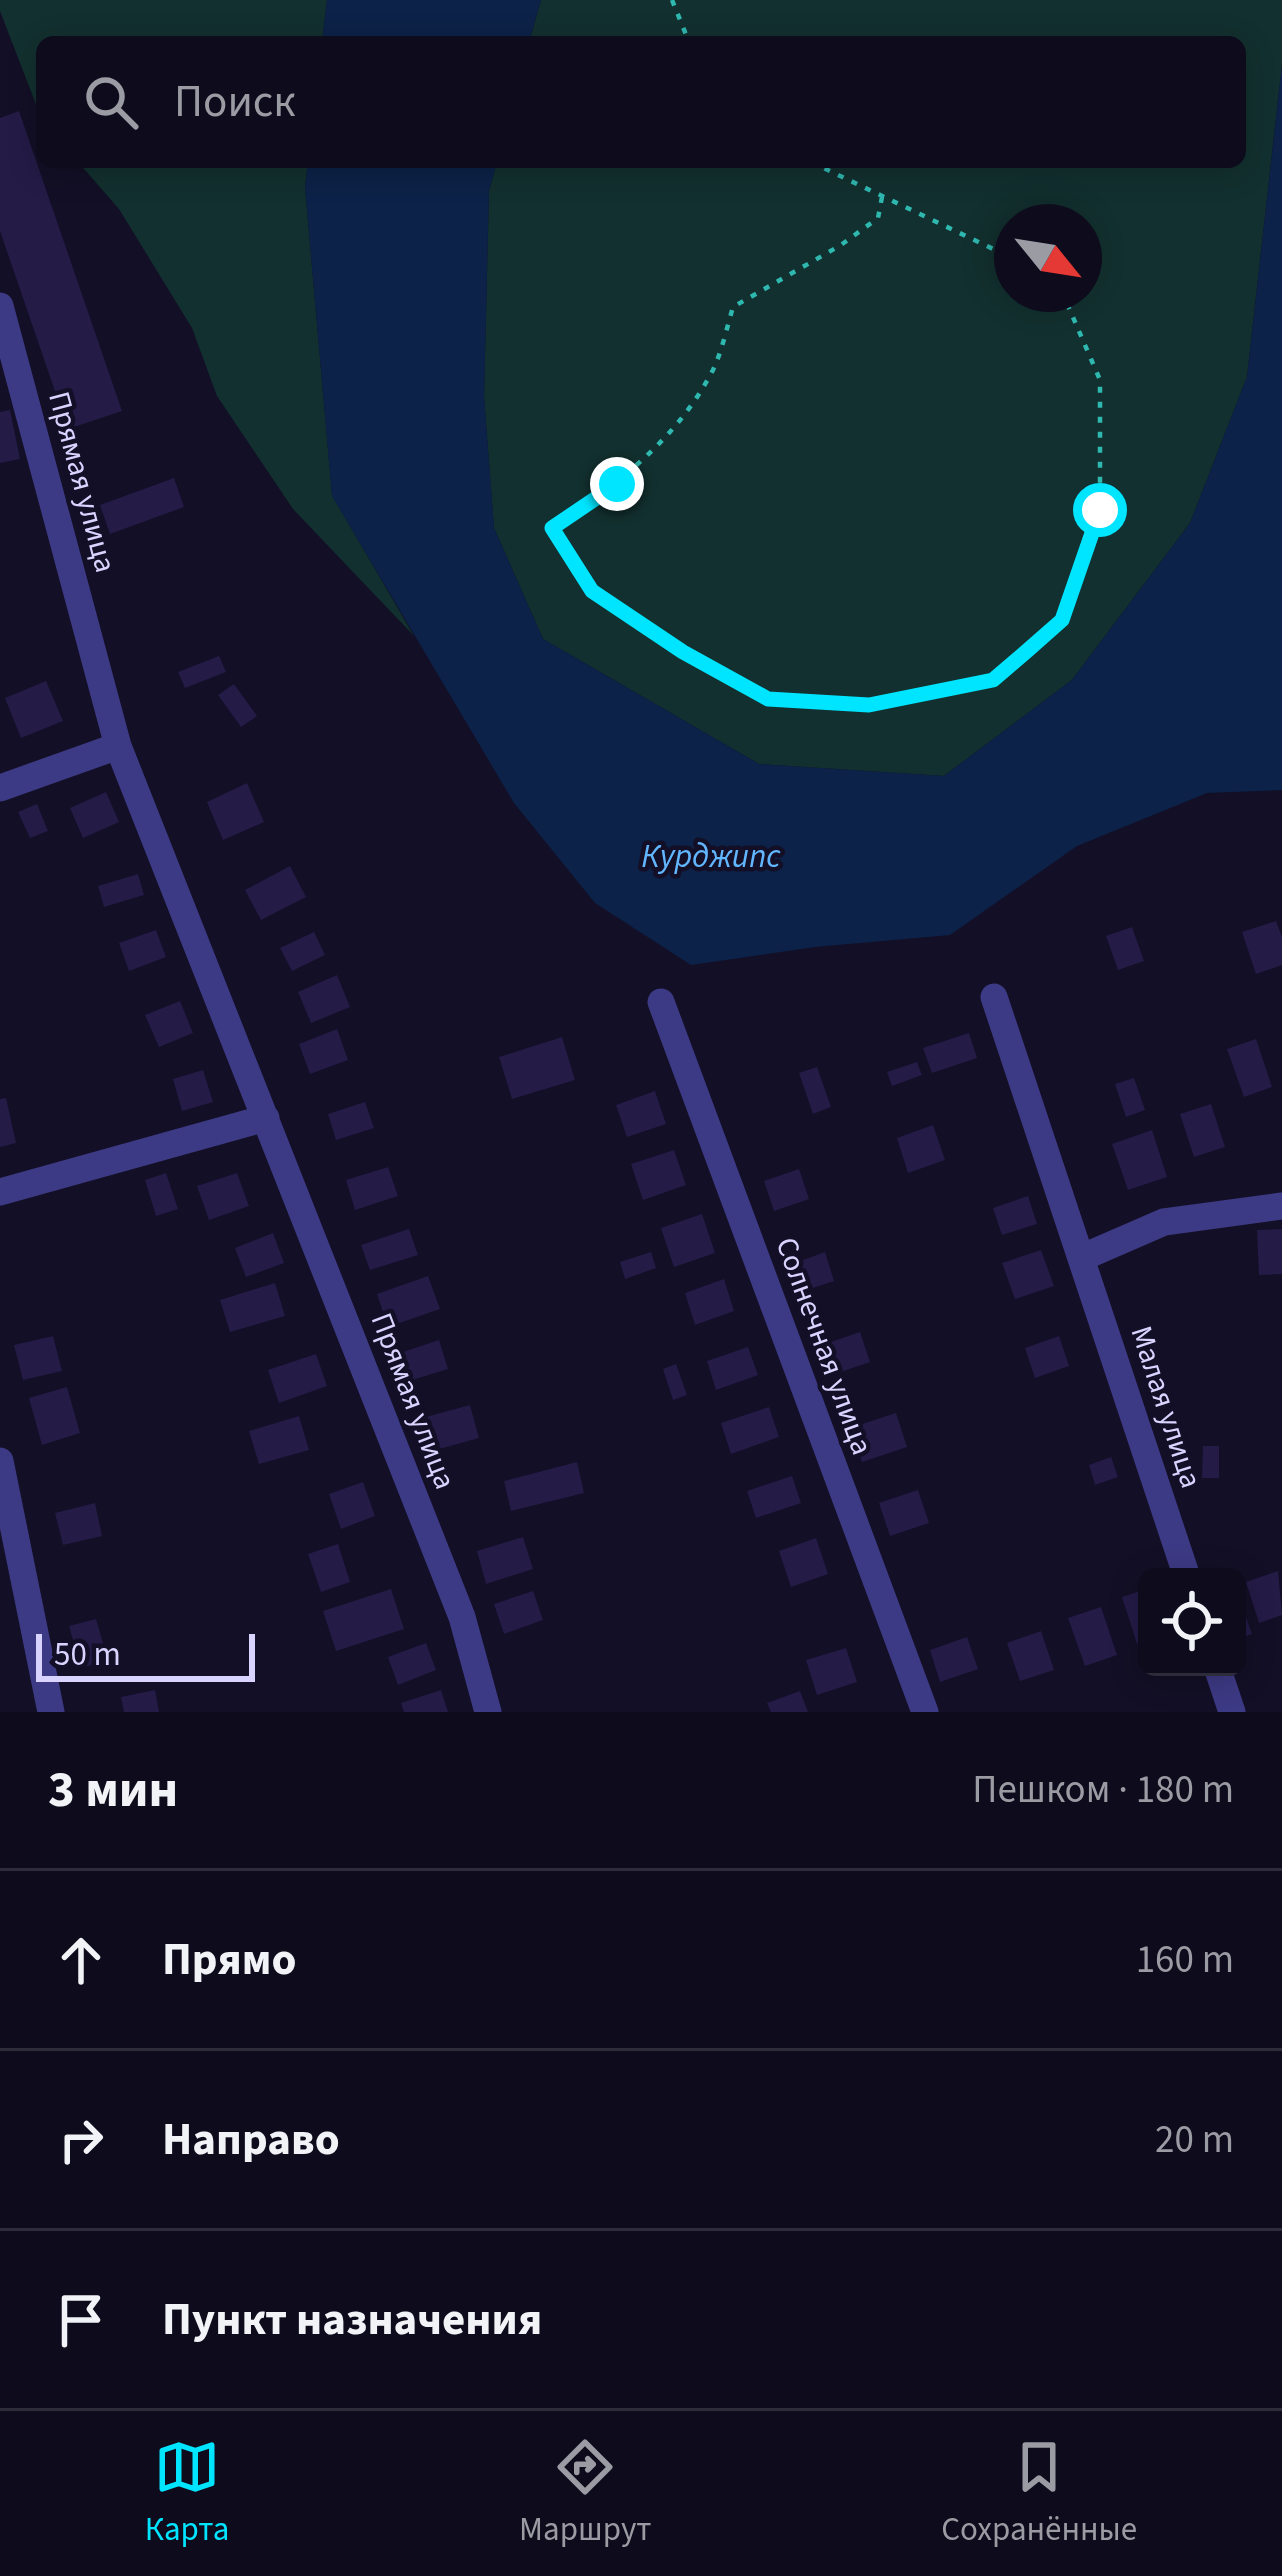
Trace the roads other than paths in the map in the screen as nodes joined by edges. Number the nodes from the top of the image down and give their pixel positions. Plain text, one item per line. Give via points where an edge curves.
1 (0, 306) edge
2 (118, 746) junction
3 (0, 788) edge
4 (994, 997) dead end
5 (662, 1002) dead end
6 (266, 1118) junction
7 (0, 1192) edge
8 (1282, 1206) edge
9 (1082, 1258) junction
10 (0, 1461) edge
11 (1184, 1568) edge
12 (1220, 1676) edge
13 (52, 1712) edge
14 (488, 1712) edge
15 (925, 1712) edge
16 (1232, 1712) edge

1 - 2 street, Прямая улица
2 - 3 street
2 - 6 street, Прямая улица
4 - 9 street, Малая улица
5 - 15 street, Солнечная улица
6 - 7 street
6 - 14 street, Прямая улица via 462,1617
8 - 9 street via 1164,1222
9 - 11 street, Малая улица
10 - 13 street
12 - 16 street

